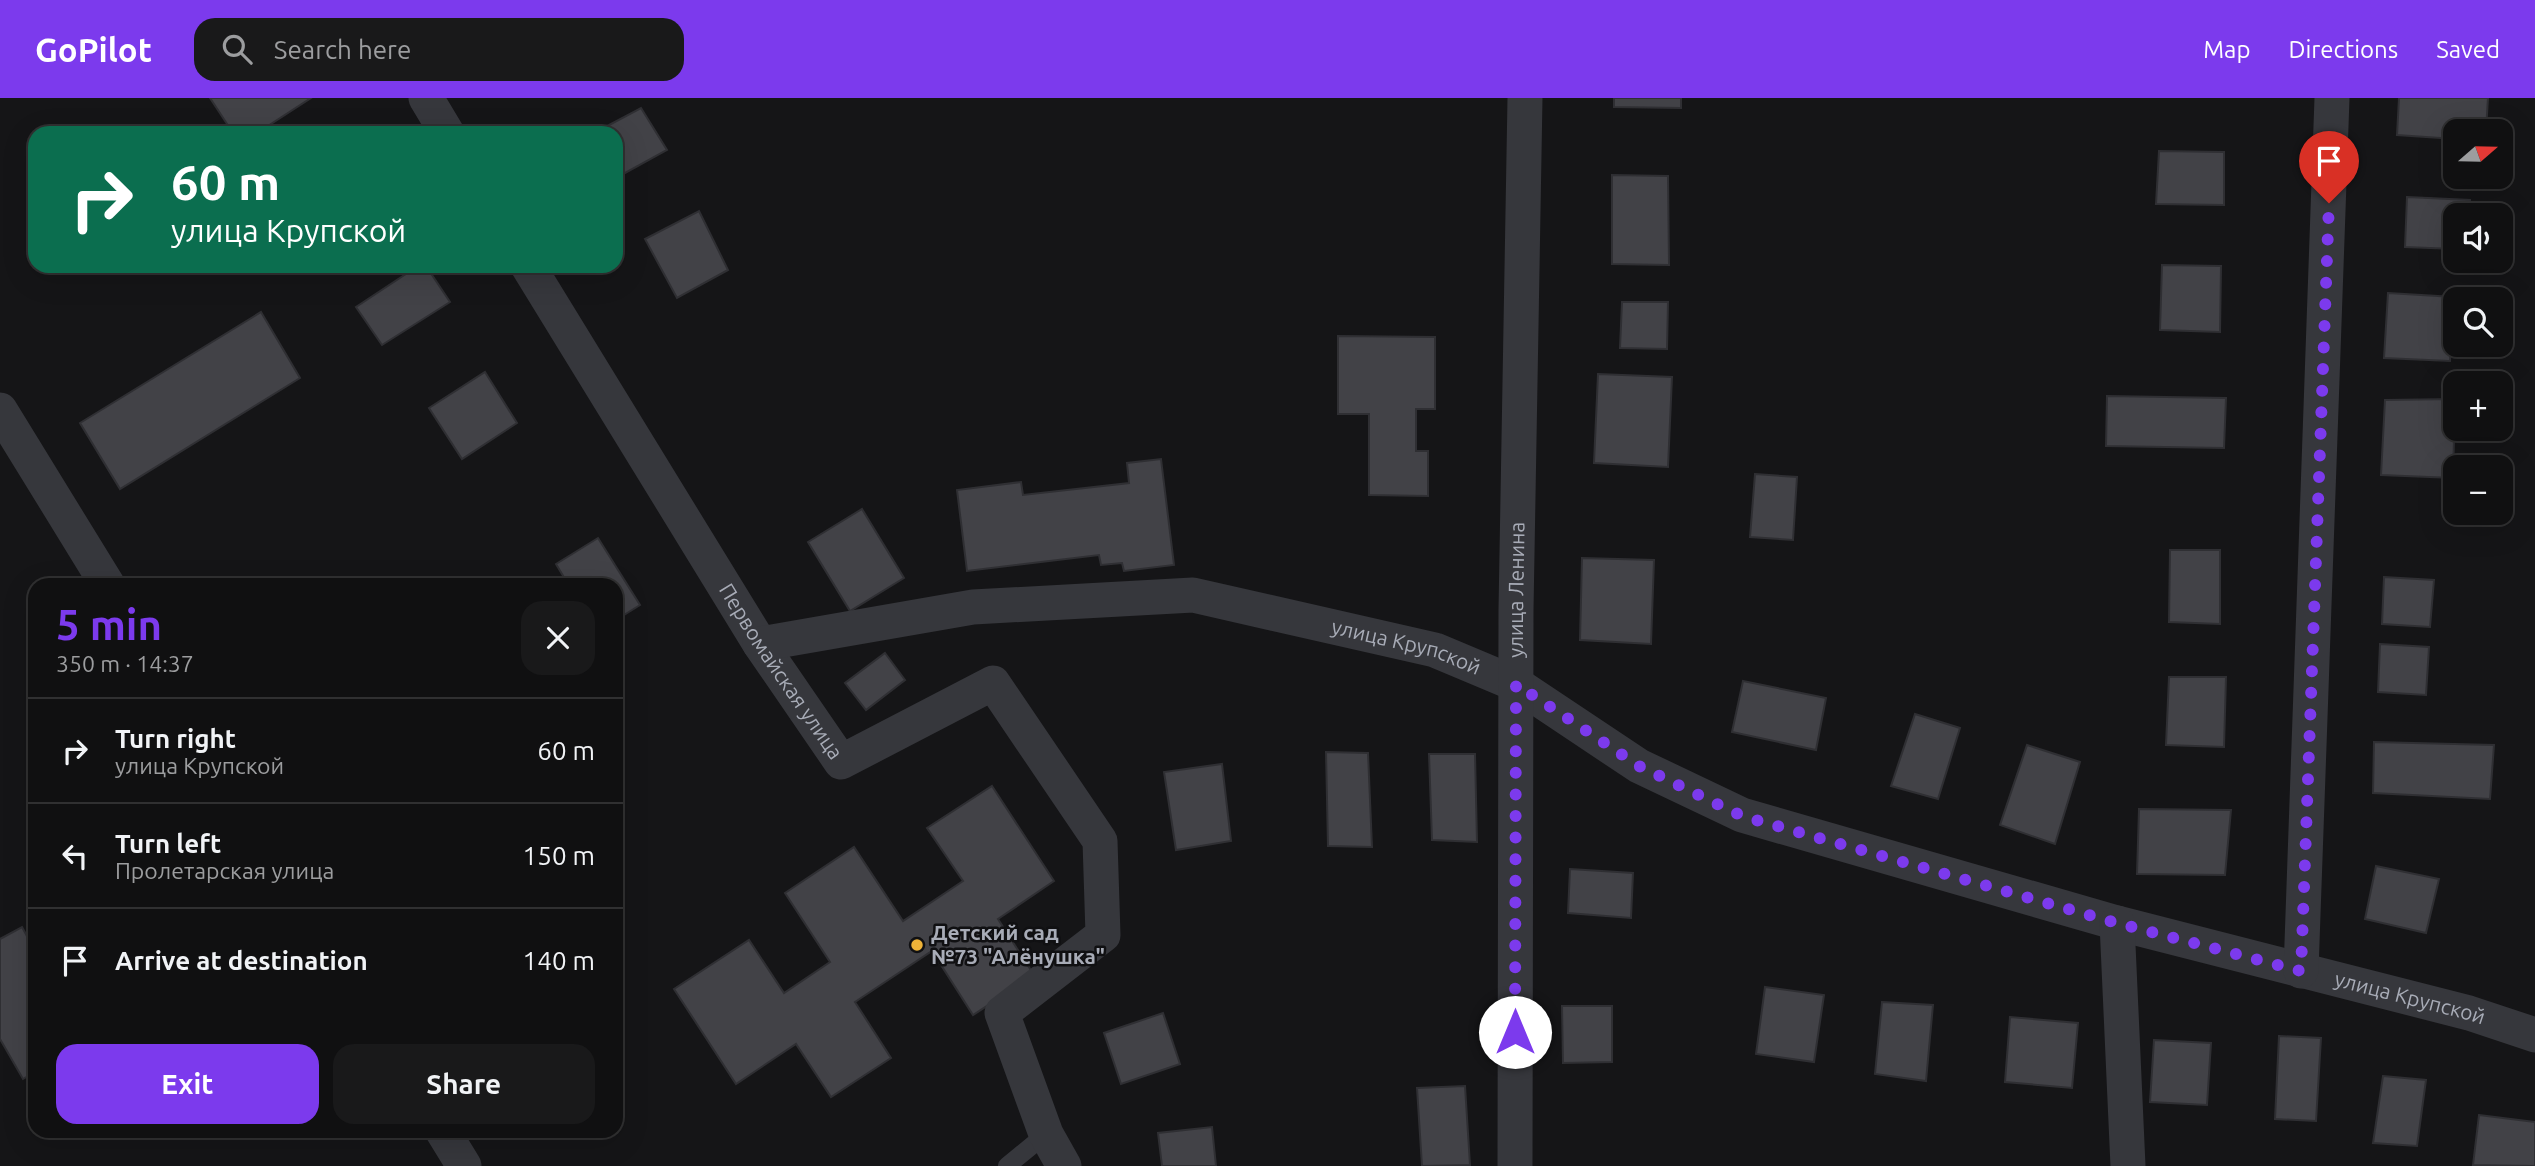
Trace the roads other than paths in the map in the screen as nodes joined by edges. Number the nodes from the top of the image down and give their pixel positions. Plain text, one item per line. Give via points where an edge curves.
1 (426, 98) edge
2 (1525, 98) edge
3 (2332, 98) edge
4 (443, 126) edge
5 (532, 273) edge
6 (0, 410) edge
7 (103, 578) edge
8 (760, 644) junction
9 (1516, 684) junction
10 (2117, 923) junction
11 (2301, 971) junction
12 (2535, 1035) edge
13 (1046, 1134) junction
14 (447, 1138) edge
15 (464, 1166) edge
16 (1007, 1166) edge
17 (1064, 1166) edge
18 (1515, 1166) edge
19 (2128, 1166) edge

1 - 4 street
2 - 9 street, улица Ленина
3 - 11 street
5 - 8 street, Первомайская улица
6 - 7 street
8 - 9 street, улица Крупской via 973,607 1193,595 1435,650
8 - 13 street, Первомайская улица via 841,762 992,683 1100,841 1103,935 1002,1013
9 - 10 street, улица Крупской via 1639,766 1742,816
9 - 18 street, улица Ленина
10 - 11 street, улица Крупской
10 - 19 street
11 - 12 street, улица Крупской via 2469,1013
13 - 16 lane
13 - 17 street, Первомайская улица
14 - 15 street

